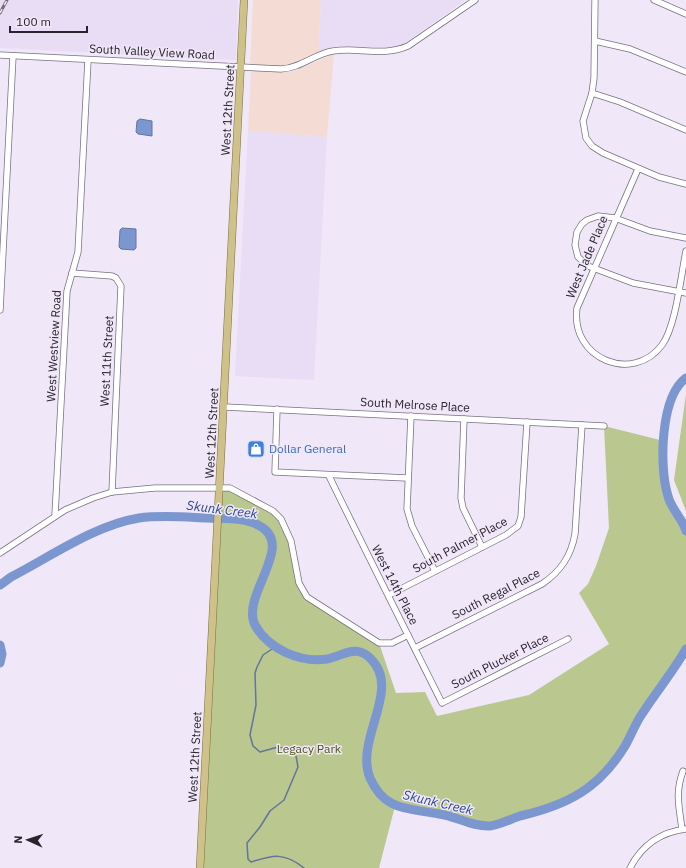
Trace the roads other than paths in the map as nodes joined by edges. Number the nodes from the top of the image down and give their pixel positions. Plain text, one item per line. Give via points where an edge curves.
1 (244, 0) edge
2 (475, 0) edge
3 (595, 0) edge
4 (654, 0) edge
5 (686, 14) edge
6 (595, 41) junction
7 (0, 55) edge
8 (13, 56) junction
9 (88, 60) junction
10 (241, 67) junction
11 (686, 72) edge
12 (592, 93) junction
13 (686, 130) edge
14 (638, 169) junction
15 (686, 184) edge
16 (615, 218) junction
17 (686, 238) edge
18 (686, 251) edge
19 (594, 268) junction
20 (72, 273) junction
21 (678, 292) junction
22 (686, 293) edge
23 (0, 310) edge
24 (224, 407) junction
25 (277, 409) junction
26 (411, 416) junction
27 (464, 419) junction
28 (527, 422) junction
29 (582, 425) junction
30 (604, 426) dead end
31 (330, 476) junction
32 (407, 478) junction
33 (220, 488) junction
34 (112, 492) junction
35 (56, 515) junction
36 (482, 547) junction
37 (0, 553) edge
38 (435, 571) junction
39 (388, 595) junction
40 (408, 635) junction
41 (568, 639) dead end
42 (415, 648) junction
43 (442, 703) joint
44 (683, 770) dead end
45 (684, 829) edge
46 (200, 868) edge
47 (630, 868) edge

1 - 10 main road, West 12th Street
2 - 10 street, South Valley View Road via 408,46 398,50 332,51 286,69
3 - 6 street
4 - 5 street
6 - 11 street via 630,48
6 - 12 street
7 - 8 street, South Valley View Road
8 - 9 street, South Valley View Road
8 - 23 street
9 - 10 street, South Valley View Road
9 - 20 street, West Westview Road via 78,252
10 - 24 main road, West 12th Street
12 - 13 street
12 - 14 street via 584,116 586,138 592,146
14 - 15 street
14 - 16 street, West Jade Place
16 - 17 street via 650,231
16 - 19 street, West Jade Place
16 - 19 street via 590,218 577,232 575,245 578,257 584,264
18 - 21 street
19 - 21 street via 633,282
19 - 21 street, West Jade Place via 577,308 578,329 592,352 614,363 639,361 659,349 669,330
20 - 34 street, West 11th Street via 112,276 121,286
20 - 35 street, West Westview Road via 67,292
21 - 22 street
24 - 25 street, South Melrose Place
24 - 33 main road, West 12th Street
25 - 26 street, South Melrose Place
25 - 31 street via 275,472
26 - 27 street, South Melrose Place
26 - 32 street
27 - 28 street, South Melrose Place
27 - 36 street via 461,498 463,508
28 - 29 street, South Melrose Place
28 - 36 street, South Palmer Place via 520,523 506,535
29 - 30 street, South Melrose Place
29 - 42 street, South Regal Place via 575,534 572,550 562,567 542,584
31 - 32 street
31 - 39 street, West 14th Place
32 - 38 street via 408,514
33 - 34 street via 156,488
33 - 40 street via 237,491 273,511 281,519 290,541 299,583 310,600 379,643 392,643
33 - 46 main road, West 12th Street
34 - 35 street
35 - 37 street
36 - 38 street, South Palmer Place
38 - 39 street, South Palmer Place
39 - 40 street, West 14th Place
40 - 42 street, West 14th Place
41 - 43 street, South Plucker Place
42 - 43 street, West 14th Place
44 - 45 street via 677,797
45 - 47 street via 652,841

